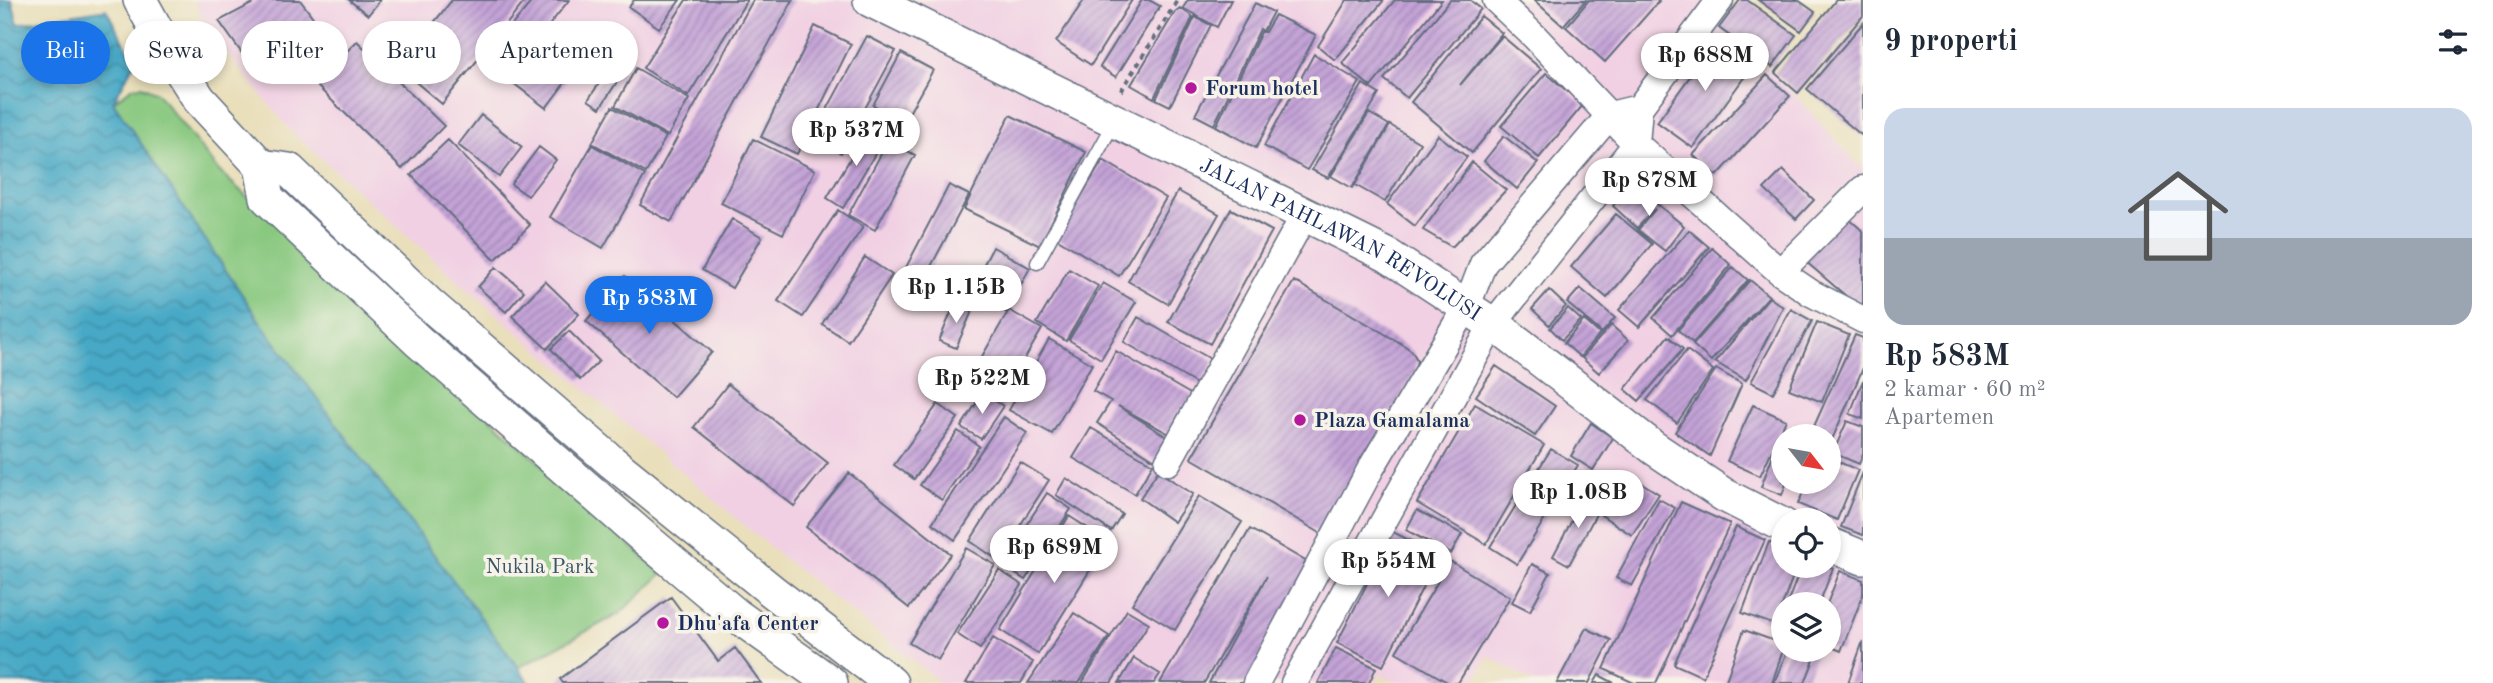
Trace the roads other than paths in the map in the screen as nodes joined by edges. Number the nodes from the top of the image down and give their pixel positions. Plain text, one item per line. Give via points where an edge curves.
1 (140, 0) edge
2 (870, 0) edge
3 (1496, 0) edge
4 (1720, 0) edge
5 (1639, 108) junction
6 (1610, 115) junction
7 (1110, 118) junction
8 (1636, 144) junction
9 (261, 166) junction
10 (1863, 189) edge
11 (1305, 215) junction
12 (1037, 263) dead end
13 (1780, 272) junction
14 (1480, 315) junction
15 (1863, 320) edge
16 (1168, 462) dead end
17 (1771, 519) edge
18 (1841, 549) edge
19 (1863, 558) edge
20 (831, 683) edge
21 (891, 683) edge
22 (1256, 683) edge
23 (1294, 683) edge

1 - 9 street via 199,99
2 - 7 street, JALAN PAHLAWAN REVOLUSI
3 - 6 street
4 - 5 street
5 - 6 street
5 - 8 street
6 - 8 street
6 - 14 street via 1483,264
7 - 11 street, JALAN PAHLAWAN REVOLUSI
7 - 12 lane
8 - 13 street
8 - 14 street
9 - 20 street via 267,198 418,341 736,615
9 - 21 street via 289,170 428,303 612,462
10 - 13 street
11 - 14 street, JALAN PAHLAWAN REVOLUSI via 1387,255
11 - 16 street
13 - 15 street
14 - 17 street, JALAN PAHLAWAN REVOLUSI via 1654,448 1724,495
14 - 22 street via 1370,470
14 - 23 street
18 - 19 street

